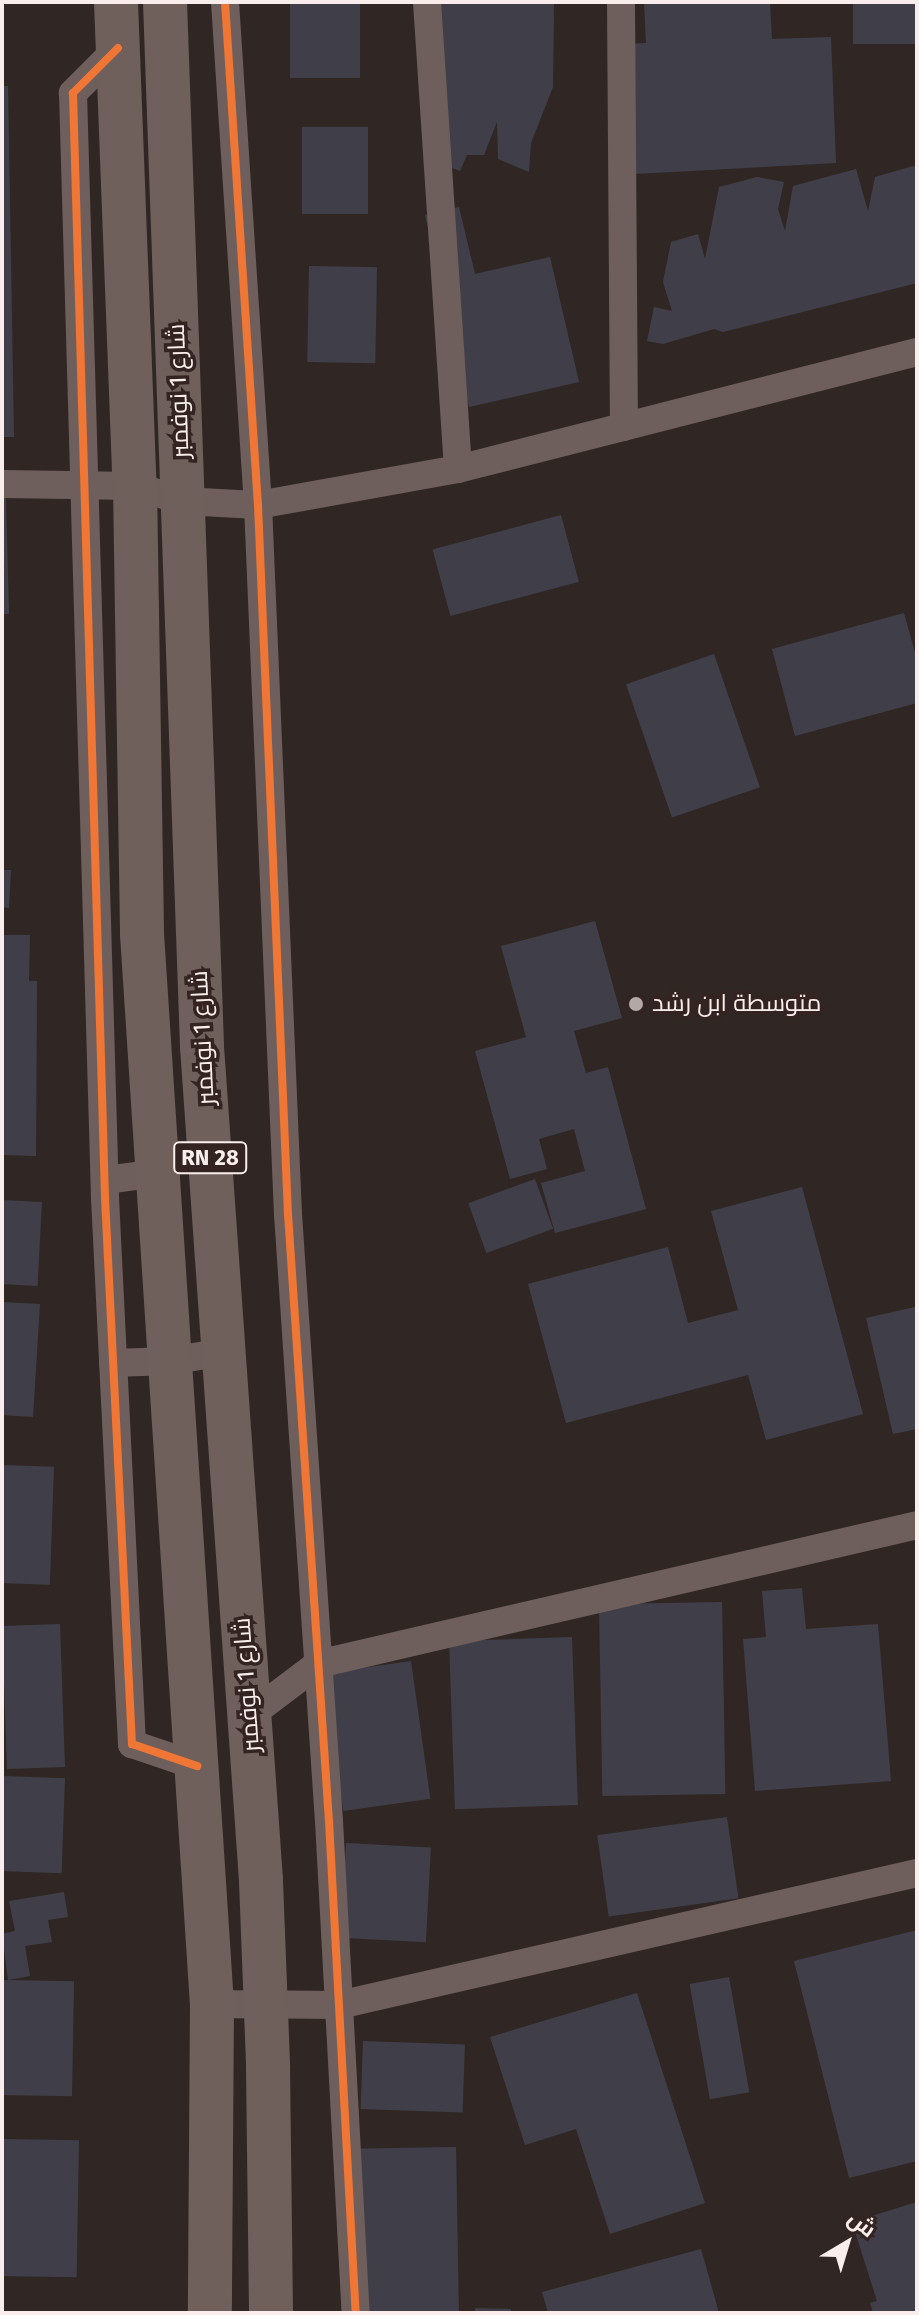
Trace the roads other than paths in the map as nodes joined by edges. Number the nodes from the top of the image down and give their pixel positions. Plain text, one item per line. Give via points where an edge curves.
1 (116, 2) edge
2 (165, 2) edge
3 (225, 2) edge
4 (427, 2) edge
5 (621, 2) edge
6 (118, 48) junction
7 (917, 352) edge
8 (624, 427) junction
9 (458, 469) junction
10 (2, 484) edge
11 (85, 485) junction
12 (135, 486) junction
13 (183, 501) junction
14 (258, 505) junction
15 (158, 1173) junction
16 (105, 1180) junction
17 (223, 1352) junction
18 (170, 1361) junction
19 (113, 1363) junction
20 (917, 1525) edge
21 (318, 1664) junction
22 (249, 1716) junction
23 (197, 1766) junction
24 (917, 1873) edge
25 (212, 2004) junction
26 (339, 2005) junction
27 (265, 2006) junction
28 (210, 2313) edge
29 (271, 2313) edge
30 (356, 2313) edge

1 - 6 main road, شارع 1 نوفمبر / RN 28
2 - 13 main road, شارع 1 نوفمبر / RN 28
3 - 14 street
4 - 9 street
5 - 8 street
6 - 11 street via 73,93
6 - 12 main road, شارع 1 نوفمبر / RN 28
7 - 8 street
8 - 9 street
9 - 14 street
10 - 11 street
11 - 12 street
11 - 16 street
12 - 13 street
12 - 15 main road, شارع 1 نوفمبر / RN 28 via 142,934
13 - 14 street
13 - 17 main road, شارع 1 نوفمبر / RN 28 via 202,1047
14 - 21 street via 288,1214
15 - 16 street
15 - 18 main road, شارع 1 نوفمبر / RN 28
16 - 19 street
17 - 18 street
17 - 22 main road, شارع 1 نوفمبر / RN 28
18 - 19 street
18 - 23 main road, شارع 1 نوفمبر / RN 28
19 - 23 street via 132,1744
20 - 21 street
21 - 22 street
21 - 26 street
22 - 27 main road, شارع 1 نوفمبر / RN 28
23 - 25 main road, شارع 1 نوفمبر / RN 28
24 - 26 street
25 - 27 street
25 - 28 main road, شارع 1 نوفمبر / RN 28
26 - 27 street
26 - 30 street
27 - 29 main road, شارع 1 نوفمبر / RN 28

